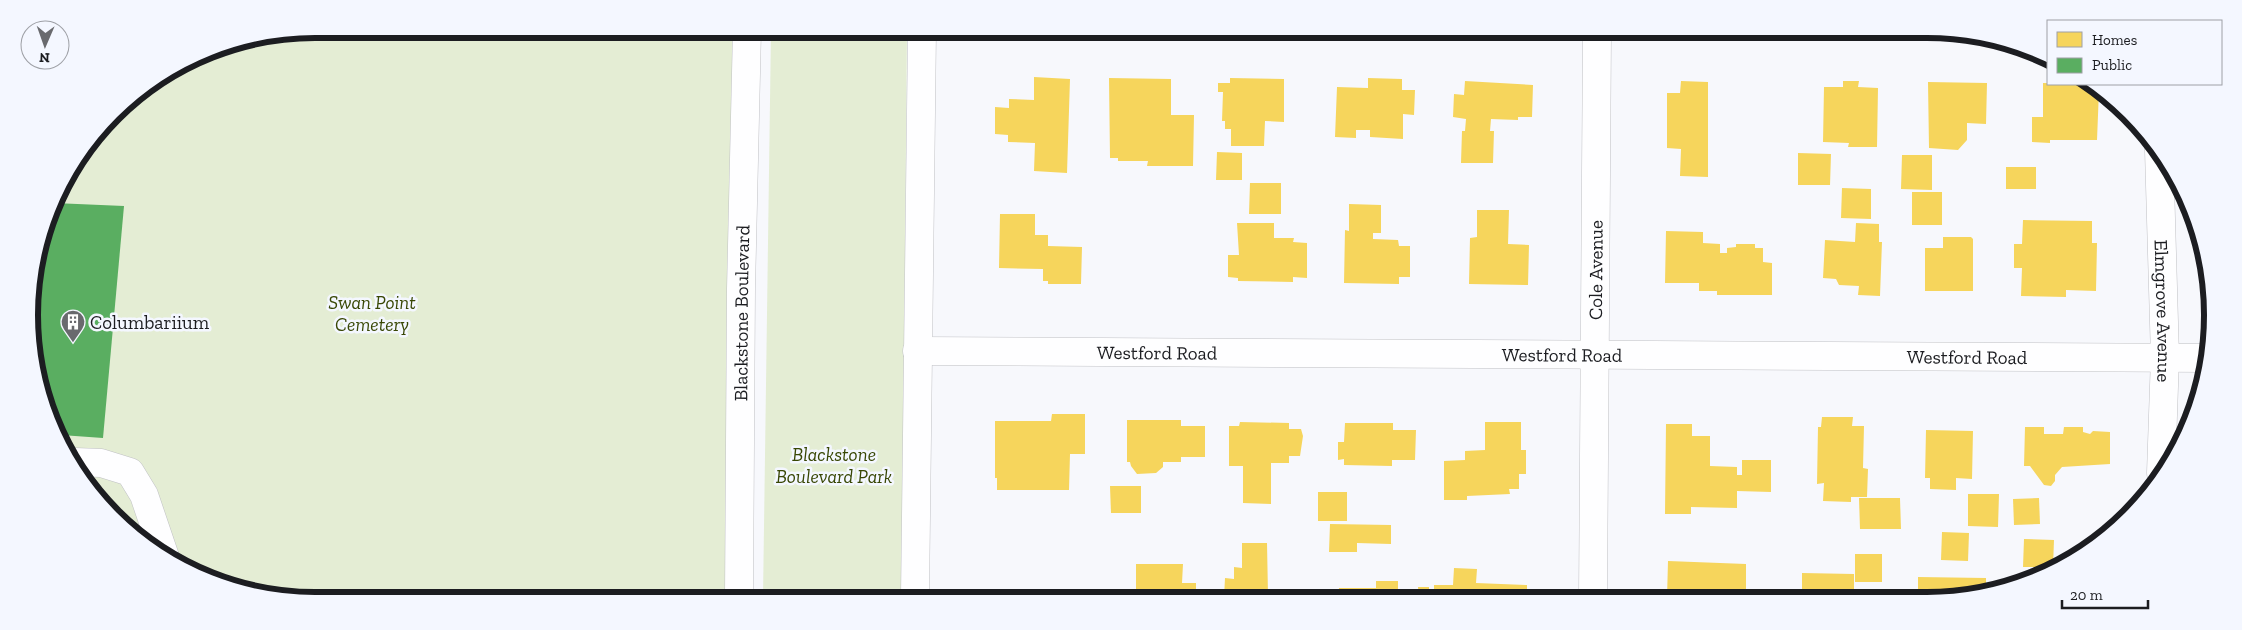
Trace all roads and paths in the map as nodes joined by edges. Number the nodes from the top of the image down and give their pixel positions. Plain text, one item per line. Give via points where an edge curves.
1 (747, 38) edge
2 (922, 38) edge
3 (1597, 38) edge
4 (2159, 163) edge
5 (917, 351) junction
6 (1595, 355) junction
7 (2165, 357) junction
8 (2201, 358) edge
9 (80, 462) edge
10 (2161, 463) edge
11 (161, 546) edge
12 (739, 592) edge
13 (915, 592) edge
14 (1593, 592) edge

1 - 12 street, Blackstone Boulevard via 740,289
2 - 5 street
3 - 6 street, Cole Avenue
4 - 7 street, Elmgrove Avenue
5 - 6 street, Westford Road
5 - 13 street
6 - 7 street, Westford Road
6 - 14 street, Cole Avenue
7 - 8 street, Westford Road
7 - 10 street, Elmgrove Avenue
9 - 11 street via 130,472 144,495

